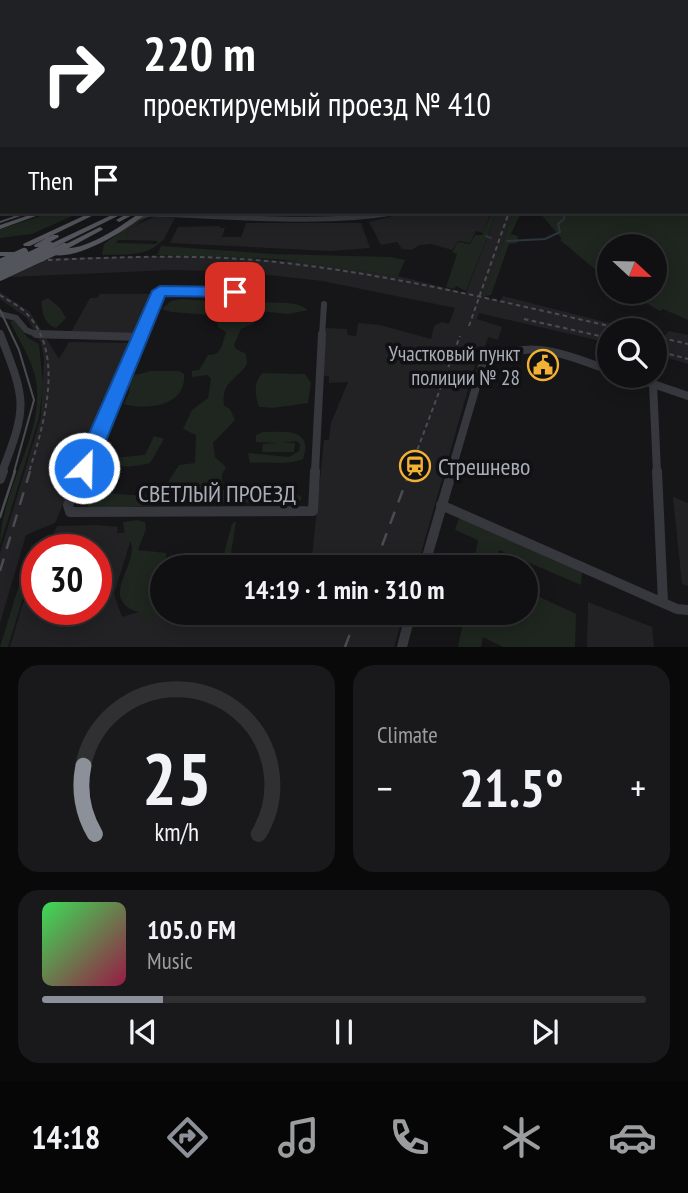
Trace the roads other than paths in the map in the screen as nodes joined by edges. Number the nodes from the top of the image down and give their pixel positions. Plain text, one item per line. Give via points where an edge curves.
1 (38, 214) edge
2 (93, 214) edge
3 (106, 214) edge
4 (119, 214) edge
5 (192, 214) edge
6 (388, 214) edge
7 (136, 215) edge
8 (2, 225) edge
9 (0, 255) edge
10 (0, 263) edge
11 (0, 270) edge
12 (0, 277) edge
13 (235, 292) dead end
14 (324, 304) dead end
15 (0, 314) edge
16 (0, 334) edge
17 (140, 337) junction
18 (597, 366) edge
19 (653, 388) edge
20 (666, 388) edge
21 (688, 396) edge
22 (10, 450) junction
23 (0, 456) edge
24 (0, 479) edge
25 (441, 505) junction
26 (427, 555) edge
27 (663, 602) junction
28 (688, 610) edge
29 (408, 625) edge
30 (402, 647) edge

1 - 8 main road
2 - 9 main road
3 - 10 main road, bridge
4 - 11 main road, bridge
5 - 6 street via 317,218
7 - 9 main road via 101,242 79,250
7 - 12 main road, bridge
13 - 17 street, СВЕТЛЫЙ ПРОЕЗД via 160,291
14 - 17 street, СВЕТЛЫЙ ПРОЕЗД via 313,511 70,512 68,505
15 - 17 street via 16,318 38,335
16 - 22 street via 22,393
18 - 25 street via 533,346 505,351 482,363
19 - 27 street
20 - 21 street
22 - 23 street
22 - 24 street
25 - 26 street
25 - 27 street
27 - 28 street
29 - 30 street

